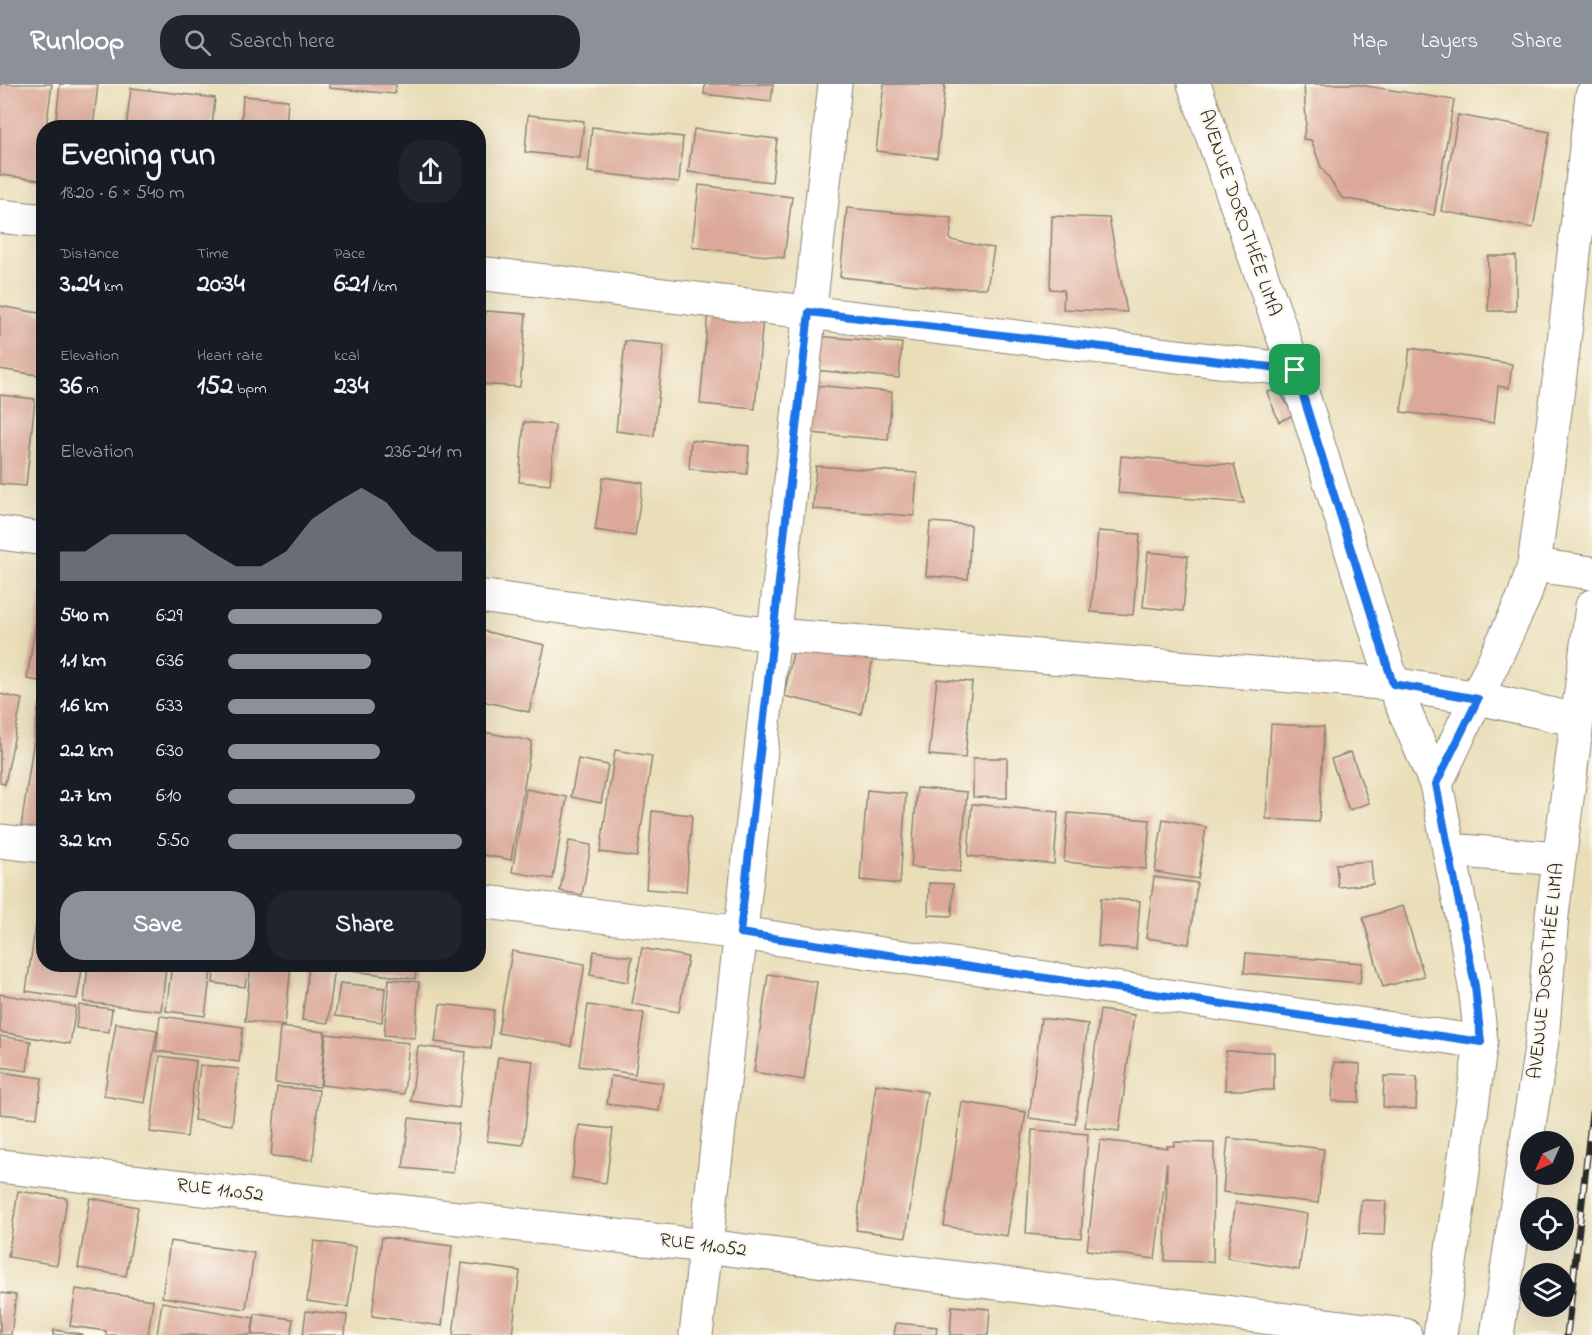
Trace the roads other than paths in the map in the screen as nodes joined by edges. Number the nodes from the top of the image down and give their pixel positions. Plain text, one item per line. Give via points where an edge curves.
1 (835, 84) edge
2 (1194, 84) edge
3 (1592, 95) edge
4 (0, 216) edge
5 (36, 220) edge
6 (486, 274) edge
7 (809, 312) junction
8 (1295, 370) junction
9 (0, 533) edge
10 (36, 537) edge
11 (1534, 565) junction
12 (1592, 573) edge
13 (486, 597) edge
14 (1592, 606) edge
15 (774, 635) junction
16 (1393, 684) junction
17 (1478, 699) junction
18 (1577, 720) junction
19 (1436, 784) junction
20 (0, 841) edge
21 (36, 845) edge
22 (1449, 850) junction
23 (1559, 859) junction
24 (486, 902) edge
25 (740, 933) junction
26 (1481, 1042) junction
27 (0, 1166) edge
28 (706, 1246) junction
29 (696, 1335) edge
30 (1405, 1335) edge
31 (1440, 1335) edge
32 (1497, 1335) edge

1 - 7 street
2 - 8 street, AVENUE DOROTHÉE LIMA
3 - 11 street
4 - 5 street
6 - 7 street
7 - 8 street
7 - 15 street
8 - 16 street, AVENUE DOROTHÉE LIMA
9 - 10 street
11 - 12 street
11 - 17 street via 1524,597
13 - 15 street
14 - 18 street, AVENUE DOROTHÉE LIMA
15 - 16 street
15 - 25 street
16 - 17 street
16 - 19 street, AVENUE DOROTHÉE LIMA
17 - 18 street
17 - 19 street
18 - 23 street, AVENUE DOROTHÉE LIMA
19 - 22 street, AVENUE DOROTHÉE LIMA
20 - 21 street
22 - 23 street
22 - 26 street, AVENUE DOROTHÉE LIMA via 1475,986
23 - 32 street, AVENUE DOROTHÉE LIMA via 1542,1041
24 - 25 street
25 - 26 street
25 - 28 street
26 - 31 street, AVENUE DOROTHÉE LIMA
27 - 28 street, RUE 11.052
28 - 29 street
28 - 30 street, RUE 11.052

